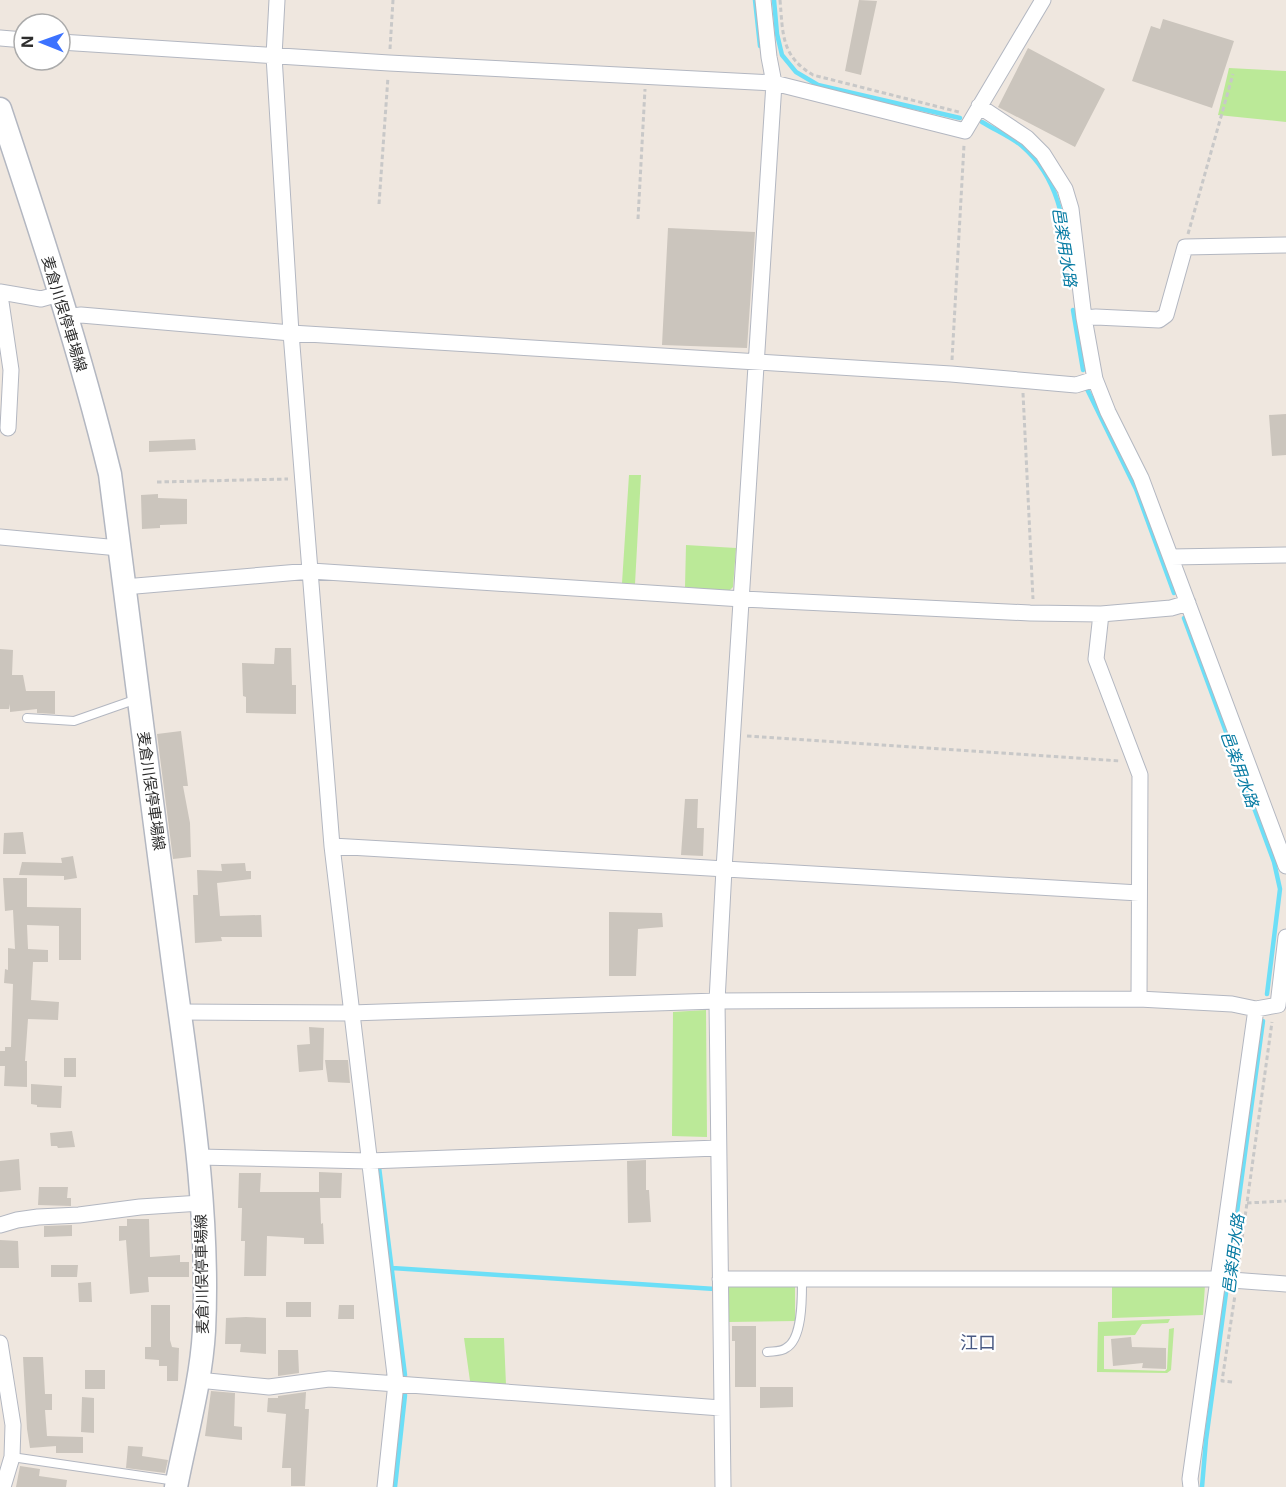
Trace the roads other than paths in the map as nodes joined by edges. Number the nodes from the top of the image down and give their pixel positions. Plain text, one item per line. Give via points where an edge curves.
1 (277, 0) edge
2 (763, 0) edge
3 (1043, 0) edge
4 (72, 43) edge
5 (274, 56) junction
6 (774, 83) junction
7 (0, 109) edge
8 (976, 111) junction
9 (1286, 245) edge
10 (0, 294) edge
11 (59, 294) junction
12 (65, 317) junction
13 (1084, 318) junction
14 (291, 333) junction
15 (757, 363) junction
16 (1095, 379) junction
17 (8, 428) dead end
18 (0, 537) edge
19 (119, 548) junction
20 (1286, 555) edge
21 (1171, 557) junction
22 (311, 571) junction
23 (124, 587) junction
24 (742, 599) junction
25 (1188, 603) junction
26 (1101, 614) junction
27 (139, 698) junction
28 (27, 718) dead end
29 (332, 846) junction
30 (1286, 866) edge
31 (724, 869) junction
32 (1139, 894) junction
33 (1286, 937) edge
34 (1138, 999) junction
35 (717, 1000) junction
36 (1256, 1008) junction
37 (180, 1012) junction
38 (351, 1012) junction
39 (718, 1148) junction
40 (198, 1157) junction
41 (369, 1161) junction
42 (201, 1203) junction
43 (0, 1225) edge
44 (720, 1279) junction
45 (802, 1279) junction
46 (1228, 1279) junction
47 (1286, 1284) edge
48 (0, 1343) edge
49 (767, 1352) dead end
50 (198, 1380) junction
51 (396, 1383) junction
52 (721, 1408) junction
53 (12, 1457) junction
54 (177, 1484) edge
55 (3, 1487) edge
56 (385, 1487) edge
57 (723, 1487) edge
58 (1191, 1487) edge

1 - 5 street
2 - 6 street
3 - 8 street
4 - 5 street
5 - 6 street
5 - 14 street
6 - 8 street via 965,130
6 - 15 street
7 - 11 main road, 麦倉川俣停車場線
8 - 13 street via 1027,138 1043,154 1065,189 1071,209
9 - 13 street via 1185,247 1166,315 1159,320
10 - 11 street via 42,299
10 - 17 street via 11,369
11 - 12 main road, 麦倉川俣停車場線
12 - 14 street via 81,315
12 - 19 main road, 麦倉川俣停車場線 via 110,474
13 - 16 street
14 - 15 street
14 - 22 street
15 - 16 street via 1076,384
15 - 24 street
16 - 21 street via 1141,478
18 - 19 street
19 - 23 main road, 麦倉川俣停車場線
20 - 21 street
21 - 25 street
22 - 23 street
22 - 24 street
22 - 29 street
23 - 27 main road, 麦倉川俣停車場線
24 - 26 street
24 - 31 street
25 - 26 street
25 - 30 street
26 - 32 street via 1095,658 1140,775
27 - 28 lane via 74,721
27 - 37 main road, 麦倉川俣停車場線
29 - 31 street
29 - 38 street
31 - 32 street
31 - 35 street
32 - 34 street
33 - 36 street via 1278,1005
34 - 35 street
34 - 36 street
35 - 38 street
35 - 39 street
36 - 46 street
37 - 38 street
37 - 40 main road, 麦倉川俣停車場線
38 - 41 street
39 - 41 street
39 - 44 street
40 - 41 street
40 - 42 main road, 麦倉川俣停車場線
41 - 51 street
42 - 43 street via 38,1217
42 - 50 main road, 麦倉川俣停車場線 via 204,1332
44 - 45 street
44 - 52 street
45 - 46 street
45 - 49 lane via 800,1318 793,1343
46 - 47 street
46 - 58 street
48 - 53 street via 14,1425
50 - 51 street via 269,1387 329,1379
50 - 54 main road, 麦倉川俣停車場線
51 - 52 street
51 - 56 street
52 - 57 street
53 - 54 lane
53 - 55 street

